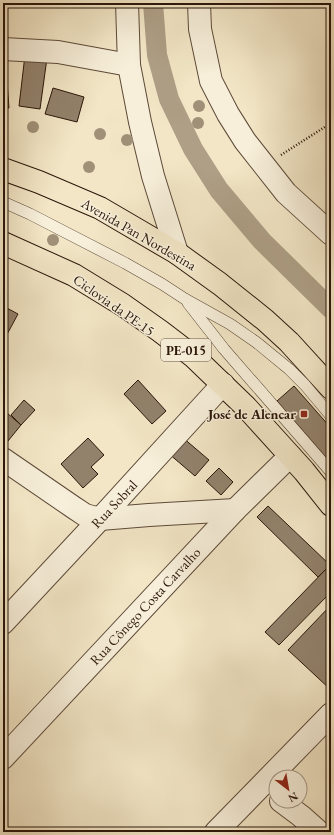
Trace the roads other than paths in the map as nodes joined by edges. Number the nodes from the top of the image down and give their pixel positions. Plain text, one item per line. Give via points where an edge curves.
1 (127, 3) edge
2 (199, 3) edge
3 (3, 49) edge
4 (129, 65) junction
5 (3, 169) edge
6 (3, 202) edge
7 (331, 234) edge
8 (3, 244) edge
9 (177, 253) junction
10 (185, 299) junction
11 (223, 384) junction
12 (331, 388) edge
13 (331, 416) edge
14 (290, 456) junction
15 (3, 459) edge
16 (331, 472) edge
17 (331, 505) edge
18 (235, 510) junction
19 (100, 519) junction
20 (3, 623) edge
21 (331, 714) edge
22 (3, 758) edge
23 (287, 769) edge
24 (268, 792) edge
25 (292, 809) edge
26 (216, 832) edge
27 (320, 832) edge

1 - 4 street
2 - 7 street via 200,29 211,81 228,114 245,142 286,193
3 - 4 street via 58,52
4 - 9 street via 153,176
5 - 9 highway, Avenida Pan Nordestina via 100,208
6 - 10 lane via 124,263
8 - 11 highway, PE-015 via 74,275 123,305 194,357
9 - 12 highway, Avenida Pan Nordestina via 265,320
10 - 13 lane via 256,342 289,369
10 - 16 lane via 224,349
11 - 14 highway, PE-015
11 - 19 street, Rua Sobral
14 - 17 highway, PE-015
14 - 18 street, Rua Cônego Costa Carvalho
15 - 19 street via 73,508
18 - 19 street
18 - 22 street, Rua Cônego Costa Carvalho
19 - 20 street, Rua Sobral
21 - 23 street
24 - 26 street
25 - 27 street

